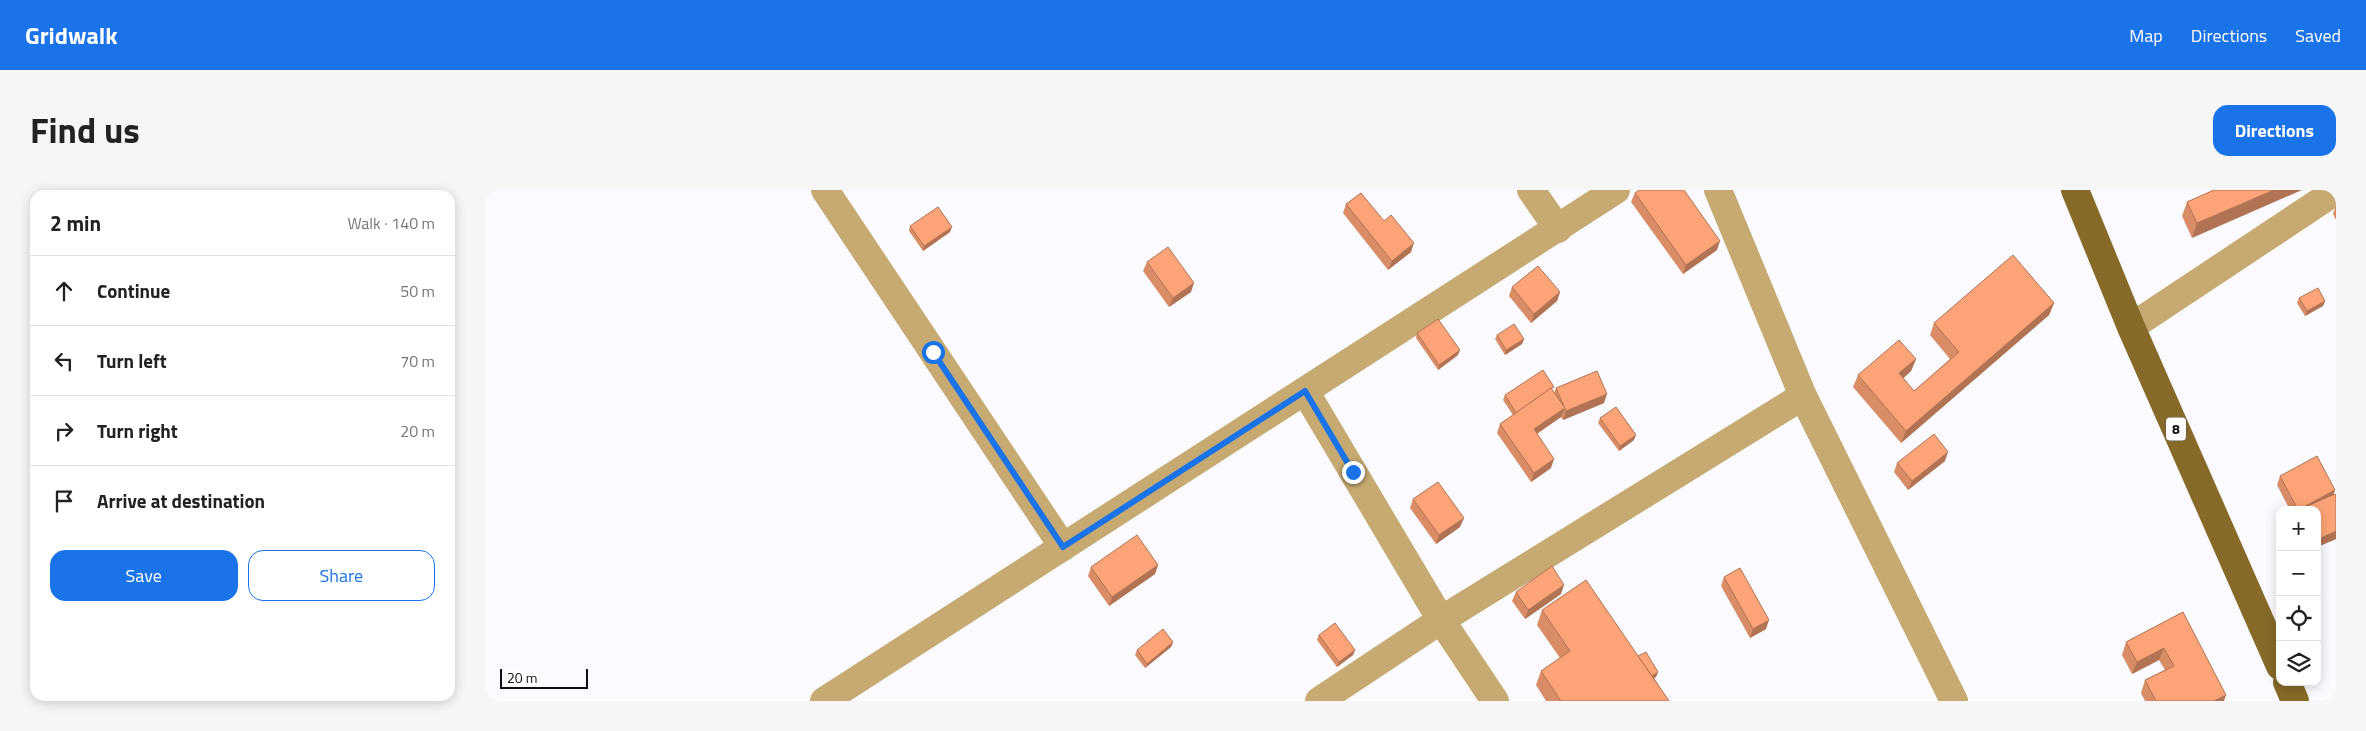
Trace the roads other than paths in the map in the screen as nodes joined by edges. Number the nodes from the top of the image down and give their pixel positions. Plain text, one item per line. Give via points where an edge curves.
1 (825, 190) edge
2 (1531, 190) edge
3 (1615, 190) edge
4 (1718, 190) edge
5 (2075, 190) edge
6 (2336, 191) edge
7 (1558, 229) junction
8 (2131, 327) junction
9 (1305, 391) junction
10 (1803, 396) junction
11 (1063, 547) junction
12 (1441, 620) junction
13 (2276, 657) edge
14 (2289, 686) edge
15 (824, 701) edge
16 (1319, 701) edge
17 (1495, 701) edge
18 (1955, 701) edge
19 (2295, 701) edge

1 - 11 street
2 - 7 street
3 - 7 street
4 - 10 street
5 - 8 main road, 8
6 - 8 street
7 - 9 street
8 - 13 main road, 8
9 - 11 street
9 - 12 street
10 - 12 street
10 - 18 street
11 - 15 street
12 - 16 street
12 - 17 street
14 - 19 main road

